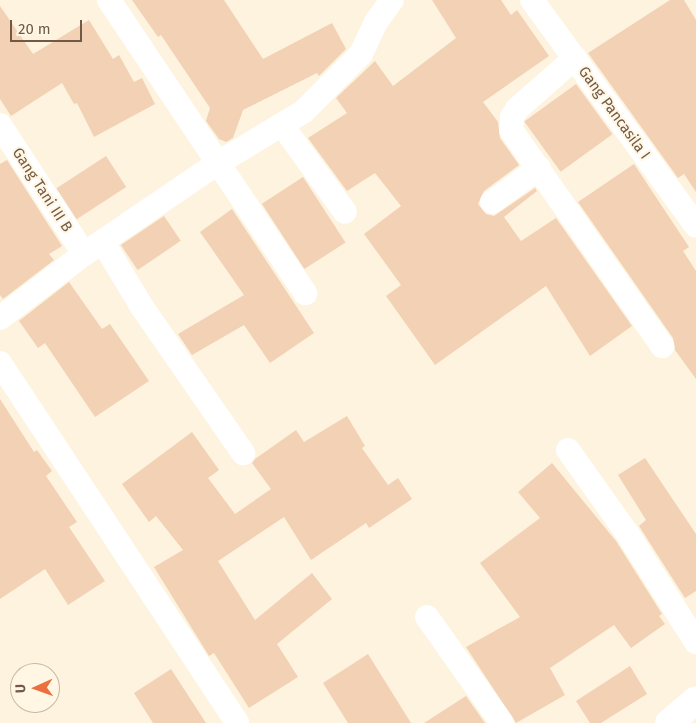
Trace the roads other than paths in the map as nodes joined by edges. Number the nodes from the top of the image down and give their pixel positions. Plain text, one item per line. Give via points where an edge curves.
1 (109, 0) edge
2 (392, 0) edge
3 (532, 0) edge
4 (575, 58) junction
5 (0, 125) edge
6 (282, 125) junction
7 (218, 163) junction
8 (539, 168) junction
9 (492, 202) dead end
10 (345, 212) dead end
11 (696, 226) edge
12 (94, 249) junction
13 (305, 293) dead end
14 (0, 318) edge
15 (662, 346) dead end
16 (0, 363) edge
17 (568, 450) dead end
18 (243, 453) dead end
19 (426, 617) dead end
20 (696, 642) edge
21 (696, 700) edge
22 (237, 723) edge
23 (502, 723) edge
24 (669, 723) edge

1 - 7 street
2 - 6 street via 353,65 313,103
3 - 4 street, Gang Pancasila I
4 - 8 street via 512,117 514,135
4 - 11 street, Gang Pancasila I
5 - 12 street, Gang Tani III B
6 - 7 street
6 - 10 street
7 - 12 street
7 - 13 street
8 - 9 street
8 - 15 street
12 - 14 street
12 - 18 street, Gang Tani III B via 148,315
16 - 22 street
17 - 20 street via 627,533
19 - 23 street
21 - 24 street

